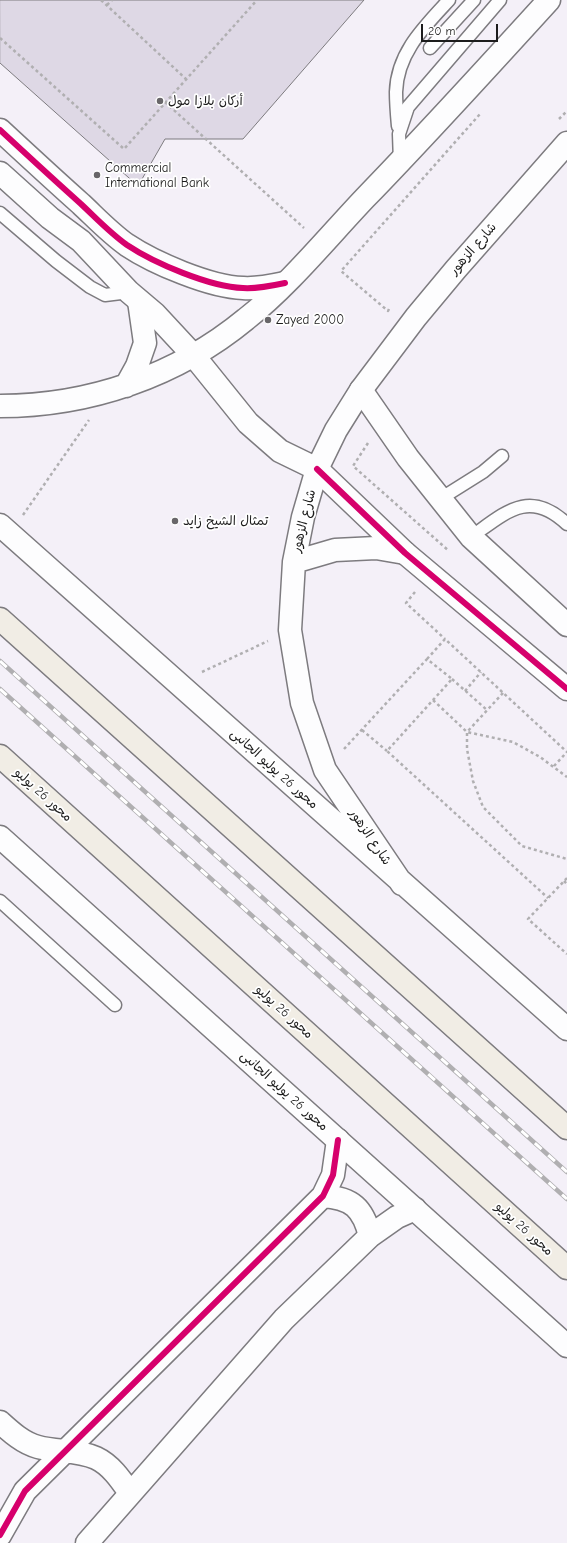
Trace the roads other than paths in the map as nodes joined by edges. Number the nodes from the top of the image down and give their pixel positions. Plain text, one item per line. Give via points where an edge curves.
1 (449, 0) edge
2 (474, 0) edge
3 (500, 0) edge
4 (549, 0) edge
5 (430, 48) dead end
6 (0, 130) edge
7 (399, 134) junction
8 (567, 143) edge
9 (400, 162) junction
10 (0, 174) edge
11 (0, 213) edge
12 (285, 282) junction
13 (134, 297) junction
14 (194, 356) junction
15 (118, 388) junction
16 (361, 390) junction
17 (0, 406) edge
18 (502, 456) dead end
19 (317, 469) junction
20 (440, 499) junction
21 (567, 524) edge
22 (5, 529) edge
23 (471, 537) junction
24 (405, 553) junction
25 (294, 562) junction
26 (0, 618) edge
27 (567, 625) edge
28 (567, 689) edge
29 (0, 756) edge
30 (0, 837) edge
31 (402, 884) junction
32 (0, 902) edge
33 (115, 1005) dead end
34 (567, 1029) edge
35 (567, 1128) edge
36 (338, 1140) junction
37 (323, 1196) junction
38 (414, 1209) junction
39 (370, 1236) junction
40 (567, 1268) edge
41 (567, 1346) edge
42 (0, 1422) edge
43 (66, 1450) junction
44 (130, 1493) junction
45 (0, 1535) edge
46 (87, 1543) edge

1 - 7 lane via 413,40 401,64 396,92
2 - 5 lane
3 - 7 lane via 416,96 408,107
4 - 9 main road
6 - 12 main road via 106,228 142,254 165,266 222,286 250,288
7 - 9 lane
8 - 16 main road, شارع الزهور via 441,287
9 - 12 main road
10 - 13 main road via 50,218 81,241
11 - 13 lane via 90,287 105,295
12 - 14 main road via 246,319
13 - 14 main road via 155,314
13 - 15 main road via 145,343 137,366
14 - 15 main road via 159,373
14 - 19 main road via 248,423 280,451
15 - 17 main road via 78,399 28,406
16 - 19 main road, شارع الزهور via 336,430
16 - 20 main road
18 - 20 lane
19 - 24 main road
19 - 25 main road, شارع الزهور via 303,517
20 - 23 main road
21 - 23 lane via 547,510 532,506 518,507 506,512
22 - 31 main road, محور 26 يوليو الجانبى
23 - 27 main road
24 - 25 main road via 376,548 335,550
24 - 28 main road
25 - 31 main road, شارع الزهور via 290,630 302,703 325,770
26 - 35 highway
29 - 40 highway, محور 26 يوليو
30 - 36 main road, محور 26 يوليو الجانبى
31 - 34 main road, محور 26 يوليو الجانبى
32 - 33 lane
36 - 37 main road via 333,1175
36 - 38 main road, محور 26 يوليو الجانبى
37 - 39 main road via 337,1197 350,1202 360,1211
37 - 43 main road
38 - 39 main road via 397,1217
38 - 41 main road, محور 26 يوليو الجانبى
39 - 44 main road via 284,1319
42 - 43 main road via 17,1437 38,1447
43 - 44 main road via 97,1458 115,1472
43 - 45 main road via 25,1491
44 - 46 main road

